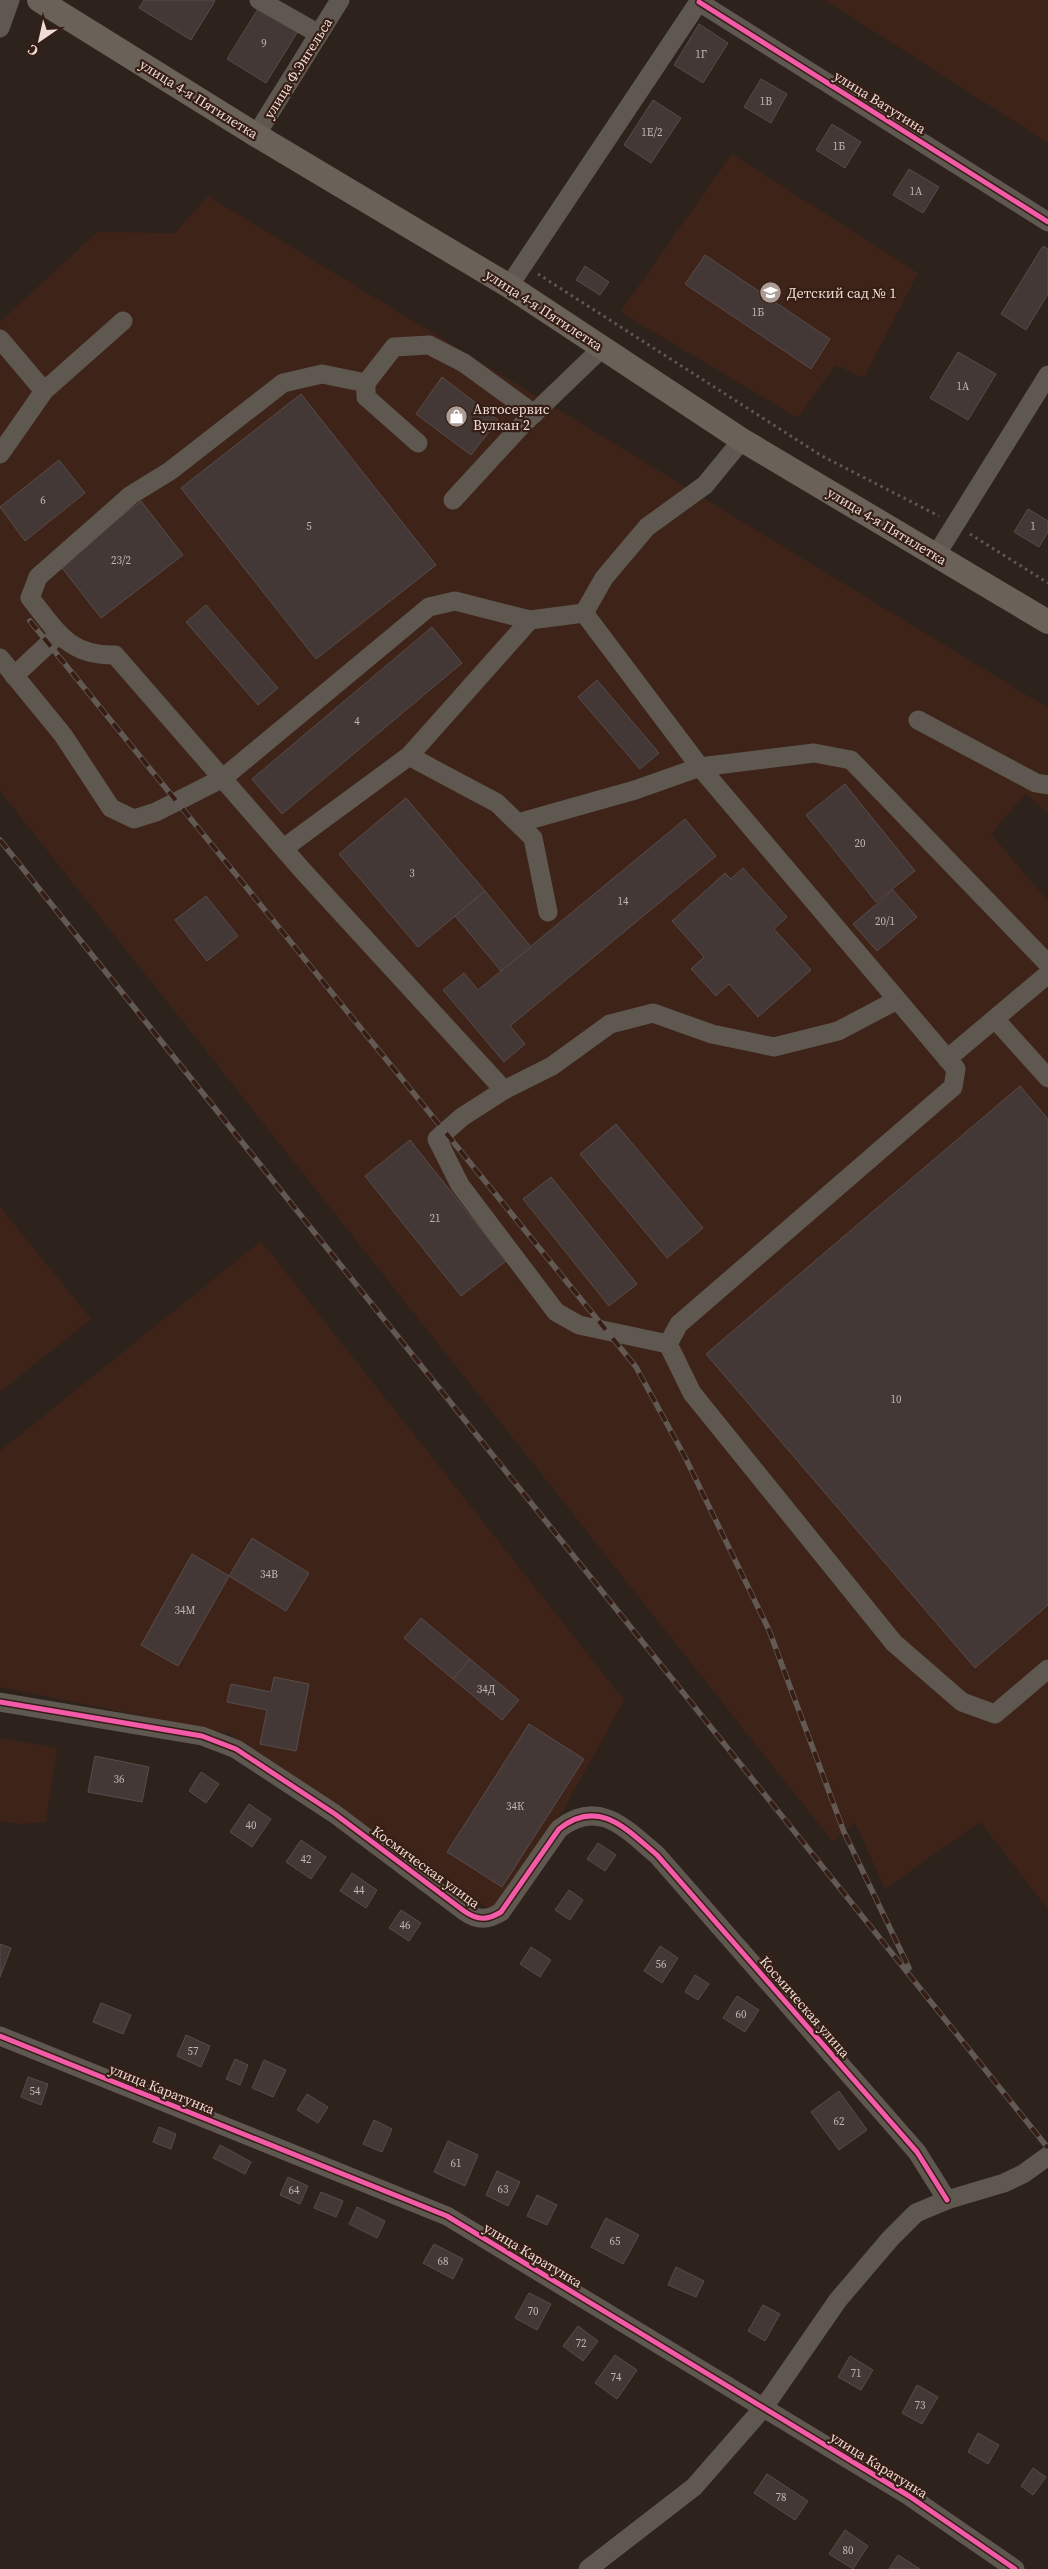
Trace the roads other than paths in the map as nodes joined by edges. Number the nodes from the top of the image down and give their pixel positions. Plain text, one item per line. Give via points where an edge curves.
1 (10, 0) edge
2 (39, 0) edge
3 (260, 0) edge
4 (340, 0) edge
5 (700, 1) edge
6 (0, 28) edge
7 (319, 34) junction
8 (256, 135) junction
9 (1048, 222) edge
10 (509, 286) junction
11 (123, 321) dead end
12 (0, 339) edge
13 (602, 348) junction
14 (1048, 376) edge
15 (366, 383) junction
16 (44, 392) junction
17 (534, 414) junction
18 (742, 440) junction
19 (418, 443) dead end
20 (0, 454) edge
21 (453, 500) dead end
22 (936, 555) junction
23 (584, 613) junction
24 (530, 620) junction
25 (1048, 622) edge
26 (59, 634) junction
27 (0, 658) edge
28 (14, 676) junction
29 (918, 720) dead end
30 (410, 756) junction
31 (700, 767) junction
32 (222, 778) junction
33 (1048, 785) edge
34 (518, 823) junction
35 (284, 848) junction
36 (548, 912) dead end
37 (1048, 964) edge
38 (1048, 974) edge
39 (897, 1000) junction
40 (995, 1019) junction
41 (947, 1059) junction
42 (1048, 1078) edge
43 (504, 1090) junction
44 (668, 1344) junction
45 (1048, 1669) edge
46 (0, 1702) edge
47 (0, 2036) edge
48 (1048, 2156) edge
49 (946, 2200) junction
50 (764, 2407) junction
51 (588, 2569) edge
52 (1015, 2569) edge

1 - 6 street
2 - 8 main road, улица 4-я Пятилетка
3 - 7 street
4 - 7 street, улица Ф.Энгельса
5 - 9 street, улица Ватутина
5 - 10 street
7 - 8 street, улица Ф.Энгельса
8 - 10 main road, улица 4-я Пятилетка
10 - 13 main road, улица 4-я Пятилетка
11 - 16 street
12 - 16 street
13 - 17 street
13 - 18 main road, улица 4-я Пятилетка
14 - 22 street
15 - 17 street via 394,347 429,345 464,363
15 - 19 street via 366,397
15 - 26 street via 322,374 283,383 170,471 131,495 38,576 30,598
16 - 20 street
17 - 21 street
18 - 22 main road, улица 4-я Пятилетка
18 - 23 street via 705,484 647,527 604,578
22 - 25 main road, улица 4-я Пятилетка
23 - 24 street
23 - 31 street
24 - 30 street
24 - 32 street via 455,600 429,607
26 - 28 street
26 - 32 street via 66,642 94,656 115,655
27 - 28 street
28 - 32 street via 63,735 111,808 134,819 156,812
29 - 33 street via 1036,783
30 - 34 street via 497,804
30 - 35 street
31 - 34 street via 635,790
31 - 37 street via 814,753 851,760
31 - 39 street
32 - 35 street
34 - 36 street via 533,838
35 - 43 street
38 - 40 street
39 - 41 street
39 - 43 street via 838,1031 774,1047 712,1034 653,1013 610,1024 552,1066
40 - 41 street
40 - 42 street
41 - 44 street via 956,1069 953,1087 678,1324
43 - 44 street via 462,1117 437,1138 460,1185 556,1312 579,1325
44 - 45 street via 692,1393 894,1643 962,1702 995,1714
46 - 49 street, Космическая улица via 202,1736 236,1749 335,1814 464,1911 482,1919 502,1912 560,1829 572,1819 605,1816 617,1822 657,1855 911,2145
47 - 50 street, улица Каратунка via 447,2216
48 - 49 street via 1017,2177
49 - 50 street via 916,2213 890,2239 838,2300
50 - 51 street via 694,2487
50 - 52 street, улица Каратунка via 909,2496

